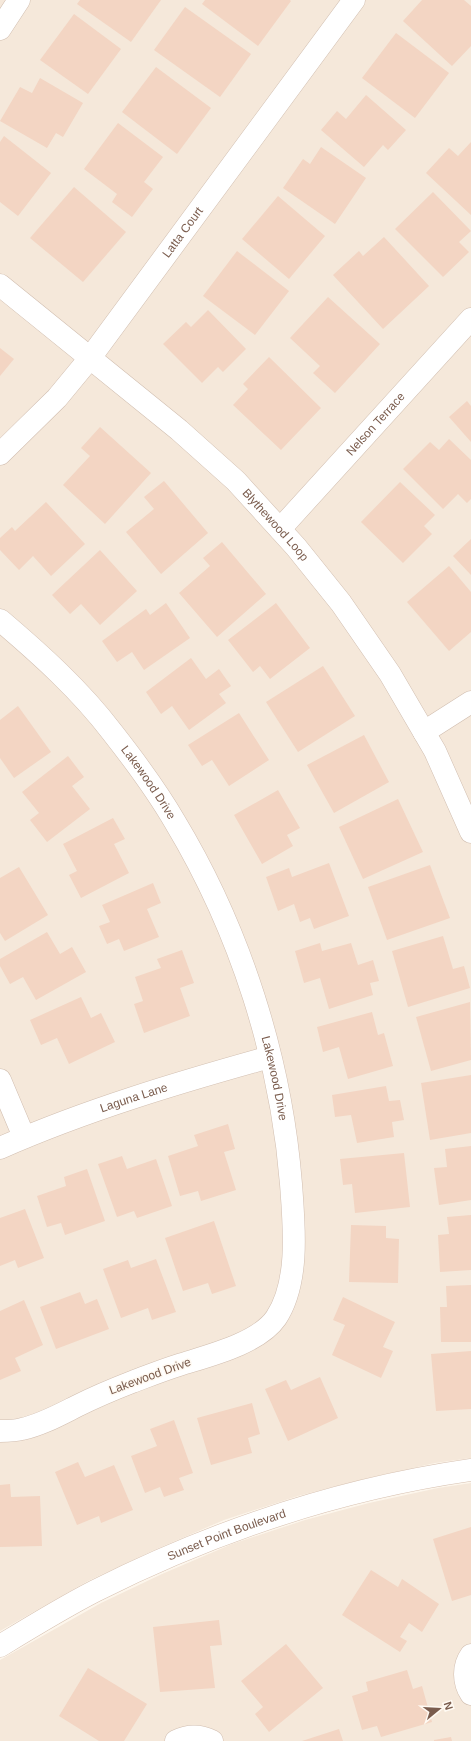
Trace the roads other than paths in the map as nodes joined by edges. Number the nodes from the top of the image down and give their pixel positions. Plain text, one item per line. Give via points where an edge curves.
1 (19, 0) edge
2 (354, 0) edge
3 (0, 29) edge
4 (0, 285) edge
5 (471, 319) edge
6 (90, 358) junction
7 (0, 454) edge
8 (280, 529) junction
9 (0, 620) edge
10 (471, 702) edge
11 (424, 732) junction
12 (471, 832) edge
13 (270, 1056) junction
14 (0, 1080) edge
15 (24, 1137) junction
16 (0, 1148) edge
17 (0, 1431) edge
18 (471, 1470) edge
19 (0, 1646) edge
20 (471, 1655) edge
21 (471, 1694) edge
22 (176, 1741) edge
23 (212, 1741) edge

1 - 3 street
2 - 6 street, Latta Court
4 - 6 street, Blythewood Loop
5 - 8 street, Nelson Terrace
6 - 7 street, Latta Court via 57,398
6 - 8 street, Blythewood Loop via 185,435 236,481
8 - 11 street, Blythewood Loop via 341,603 390,674
9 - 13 street, Lakewood Drive via 78,692 111,731 175,821 220,908 259,1014
10 - 11 street
11 - 12 street, Blythewood Loop
13 - 15 street, Laguna Lane via 151,1093
13 - 17 street, Lakewood Drive via 288,1145 294,1214 293,1272 287,1295 275,1319 258,1334 233,1348 160,1371 105,1393 40,1424 19,1430
14 - 15 street
15 - 16 street, Laguna Lane
18 - 19 street, Sunset Point Boulevard via 367,1490 228,1532 94,1592
20 - 21 street via 465,1670 465,1681
22 - 23 street via 188,1736

